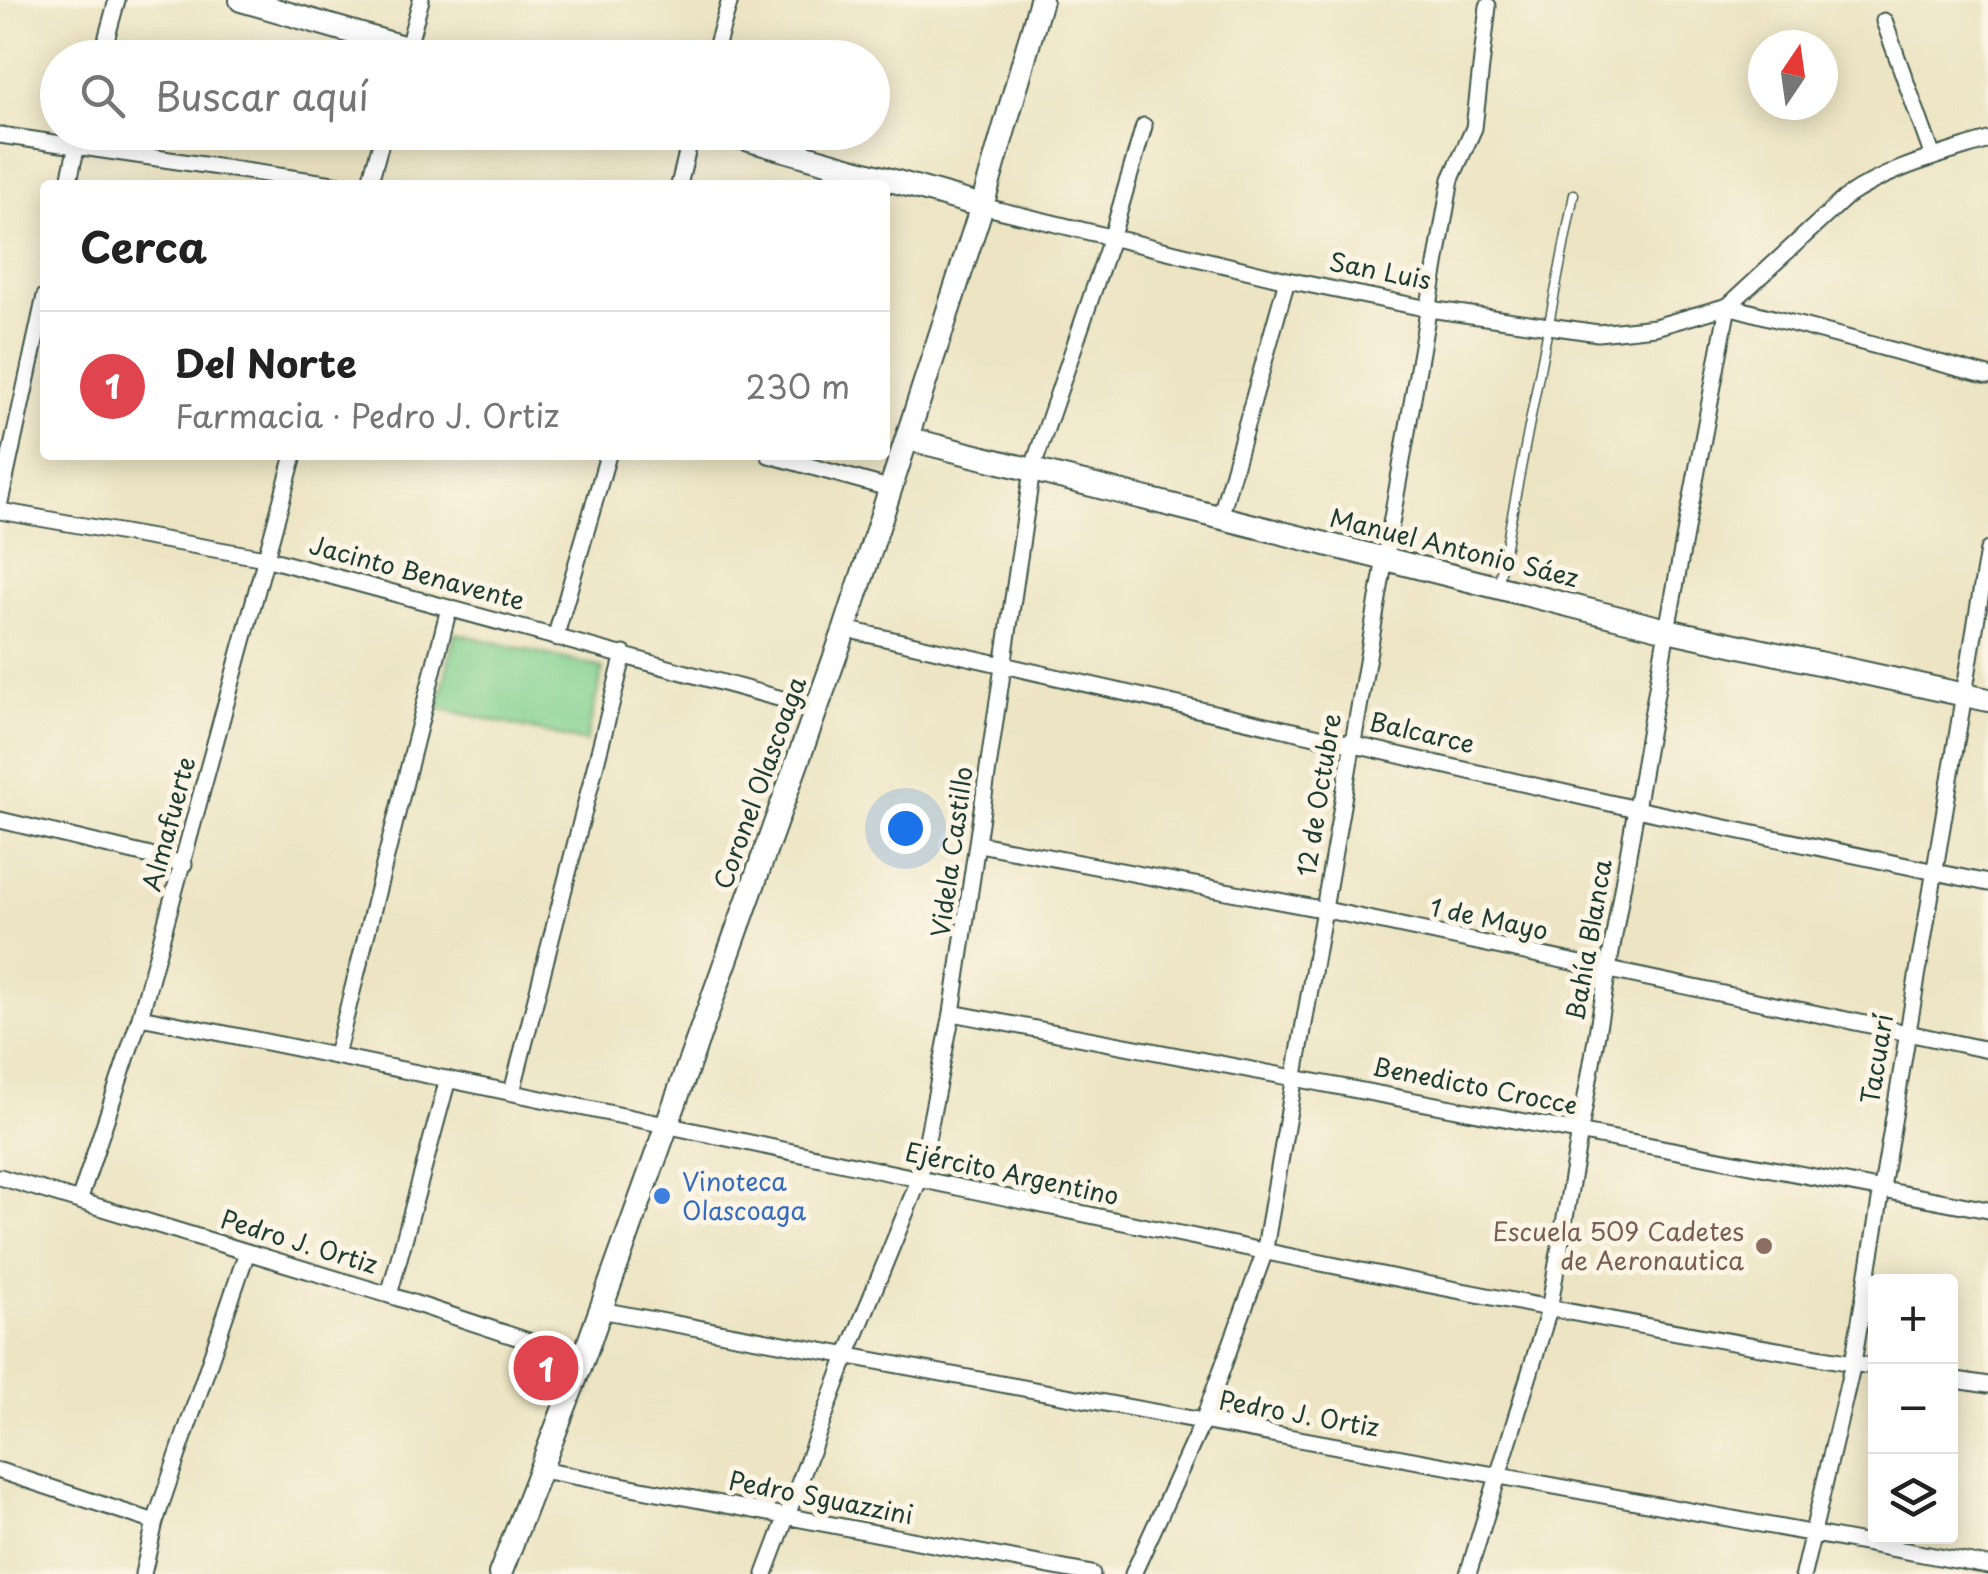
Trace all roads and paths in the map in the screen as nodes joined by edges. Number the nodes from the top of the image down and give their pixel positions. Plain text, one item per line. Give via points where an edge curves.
1 (117, 0) edge
2 (241, 0) edge
3 (421, 0) edge
4 (730, 0) edge
5 (1041, 0) edge
6 (1488, 6) dead end
7 (1884, 21) dead end
8 (106, 40) edge
9 (366, 40) edge
10 (410, 40) edge
11 (719, 40) edge
12 (1144, 126) dead end
13 (0, 135) edge
14 (40, 137) edge
15 (1988, 140) edge
16 (75, 150) edge
17 (122, 150) edge
18 (379, 150) edge
19 (687, 150) edge
20 (784, 150) edge
21 (1933, 157) junction
22 (225, 178) edge
23 (69, 180) edge
24 (258, 180) edge
25 (370, 180) edge
26 (679, 180) edge
27 (1574, 194) dead end
28 (982, 206) junction
29 (1112, 236) junction
30 (1287, 280) junction
31 (1728, 306) junction
32 (1429, 309) junction
33 (1548, 328) junction
34 (40, 329) edge
35 (1988, 376) edge
36 (909, 439) junction
37 (293, 460) edge
38 (607, 460) edge
39 (787, 460) edge
40 (1032, 470) junction
41 (892, 489) junction
42 (0, 502) edge
43 (0, 511) edge
44 (1220, 518) junction
45 (1988, 550) edge
46 (265, 558) junction
47 (1385, 558) junction
48 (1498, 587) junction
49 (449, 608) junction
50 (846, 630) junction
51 (1666, 630) junction
52 (556, 635) junction
53 (624, 654) junction
54 (1003, 666) junction
55 (1964, 695) junction
56 (1988, 700) edge
57 (815, 708) junction
58 (1351, 742) junction
59 (1636, 808) junction
60 (0, 820) edge
61 (979, 844) junction
62 (184, 864) junction
63 (1932, 873) junction
64 (1988, 883) edge
65 (1326, 910) junction
66 (1609, 970) junction
67 (952, 1013) junction
68 (140, 1017) junction
69 (1906, 1034) junction
70 (1988, 1050) edge
71 (336, 1055) junction
72 (1296, 1076) junction
73 (448, 1079) junction
74 (512, 1092) junction
75 (666, 1126) junction
76 (1582, 1132) junction
77 (0, 1176) edge
78 (919, 1180) junction
79 (1882, 1191) junction
80 (79, 1201) junction
81 (1988, 1210) edge
82 (247, 1252) junction
83 (1264, 1254) junction
84 (389, 1296) junction
85 (600, 1310) junction
86 (1550, 1310) junction
87 (848, 1356) junction
88 (582, 1359) junction
89 (1853, 1363) junction
90 (1868, 1366) edge
91 (1958, 1380) edge
92 (1988, 1386) edge
93 (1203, 1421) junction
94 (541, 1470) junction
95 (0, 1471) edge
96 (1499, 1476) junction
97 (787, 1518) junction
98 (155, 1522) junction
99 (1814, 1534) junction
100 (1988, 1566) edge
101 (143, 1574) edge
102 (500, 1574) edge
103 (765, 1574) edge
104 (1092, 1574) edge
105 (1133, 1574) edge
106 (1468, 1574) edge
107 (1803, 1574) edge

1 - 8 street
2 - 9 street
3 - 10 street
4 - 11 street
5 - 28 street, Coronel Olascoaga
6 - 32 street, 12 de Octubre via 1474,128 1451,179
7 - 21 street
12 - 29 street, Videla Castillo
13 - 14 street
15 - 21 street, San Luis
16 - 23 street
17 - 22 street
18 - 25 street
19 - 26 street
20 - 28 street, San Luis
21 - 31 street, San Luis via 1901,166 1845,198
22 - 24 street
27 - 33 lane
28 - 29 street, San Luis
28 - 36 street, Coronel Olascoaga
29 - 30 street, San Luis
29 - 40 street, Videla Castillo
30 - 32 street, San Luis
30 - 44 street
31 - 33 street, San Luis via 1656,327 1598,333
31 - 35 street
31 - 51 street, Bahía Blanca
32 - 33 street, San Luis
32 - 47 street, 12 de Octubre
33 - 48 lane
34 - 42 street
36 - 40 street, Manuel Antonio Sáez
36 - 41 street, Coronel Olascoaga
37 - 46 street, Almafuerte
38 - 52 street
39 - 41 street
40 - 44 street, Manuel Antonio Sáez
40 - 54 street, Videla Castillo
41 - 50 street, Coronel Olascoaga
43 - 46 street, Jacinto Benavente
44 - 47 street, Manuel Antonio Sáez
45 - 55 street, Tacuarí
46 - 49 street, Jacinto Benavente
46 - 62 street, Almafuerte
47 - 48 street, Manuel Antonio Sáez
47 - 58 street, 12 de Octubre
48 - 51 street, Manuel Antonio Sáez
49 - 52 street, Jacinto Benavente
49 - 71 street
50 - 54 street, Balcarce
50 - 57 street, Coronel Olascoaga
51 - 55 street, Manuel Antonio Sáez
51 - 59 street, Bahía Blanca
52 - 53 street, Jacinto Benavente
53 - 57 street, Jacinto Benavente
53 - 74 street
54 - 58 street, Balcarce
54 - 61 street, Videla Castillo
55 - 56 street, Manuel Antonio Sáez
55 - 63 street, Tacuarí
57 - 75 street, Coronel Olascoaga
58 - 59 street, Balcarce
58 - 65 street, 12 de Octubre
59 - 63 street, Balcarce
59 - 66 street, Bahía Blanca
60 - 62 street
61 - 65 street, 1 de Mayo
61 - 67 street, Videla Castillo
62 - 68 street, Almafuerte
63 - 64 street, Balcarce
63 - 69 street, Tacuarí
65 - 66 street, 1 de Mayo
65 - 72 street, 12 de Octubre
66 - 69 street, 1 de Mayo
66 - 76 street, Bahía Blanca
67 - 72 street, Benedicto Crocce
67 - 78 street, Videla Castillo
68 - 71 street, Ejército Argentino
68 - 80 street, Almafuerte
69 - 70 street, 1 de Mayo
69 - 79 street, Tacuarí
71 - 73 street, Ejército Argentino
72 - 76 street, Benedicto Crocce
72 - 83 street, 12 de Octubre
73 - 74 street, Ejército Argentino
73 - 84 street
74 - 75 street, Ejército Argentino
75 - 78 street, Ejército Argentino
75 - 85 street, Coronel Olascoaga
76 - 79 street, Benedicto Crocce
76 - 86 street, Bahía Blanca
77 - 80 street, Pedro J. Ortiz
78 - 83 street, Ejército Argentino
78 - 87 street, Videla Castillo
79 - 81 street, Benedicto Crocce
79 - 89 street, Tacuarí
80 - 82 street, Pedro J. Ortiz
82 - 84 street, Pedro J. Ortiz
82 - 98 street
83 - 86 street, Ejército Argentino
83 - 93 street, 12 de Octubre
84 - 88 street, Pedro J. Ortiz
85 - 87 street, Pedro J. Ortiz
85 - 88 street, Coronel Olascoaga
86 - 89 street, Ejército Argentino
86 - 96 street, Bahía Blanca
87 - 93 street, Pedro J. Ortiz
87 - 97 street, Videla Castillo
88 - 94 street, Coronel Olascoaga
89 - 90 street, Ejército Argentino
89 - 99 street, Tacuarí
91 - 92 street
93 - 96 street, Pedro J. Ortiz
93 - 105 street, 12 de Octubre
94 - 97 street, Pedro Sguazzini
94 - 102 street, Coronel Olascoaga
95 - 98 street
96 - 99 street, Pedro J. Ortiz
96 - 106 street, Bahía Blanca
97 - 103 street, Videla Castillo
97 - 104 street, Pedro Sguazzini
98 - 101 street
99 - 100 street, Pedro J. Ortiz
99 - 107 street, Tacuarí

